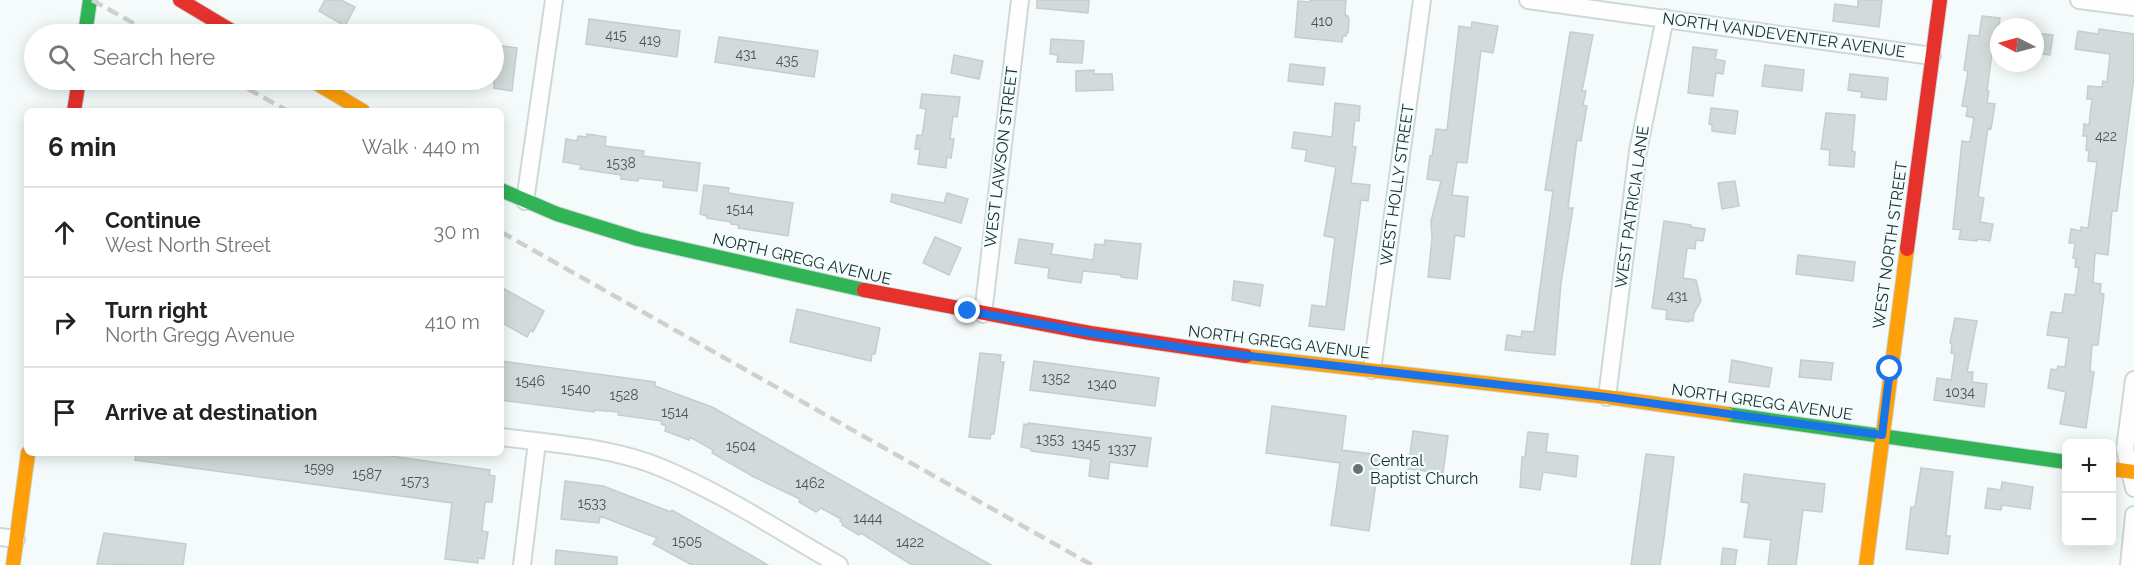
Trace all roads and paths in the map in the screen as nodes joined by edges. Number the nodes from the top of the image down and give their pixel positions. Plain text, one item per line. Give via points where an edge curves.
1 (90, 0) edge
2 (180, 0) edge
3 (554, 0) edge
4 (1020, 0) edge
5 (1422, 0) edge
6 (1528, 0) edge
7 (1940, 0) edge
8 (2079, 0) edge
9 (2134, 7) edge
10 (1665, 18) junction
11 (86, 24) edge
12 (220, 24) edge
13 (1932, 56) junction
14 (77, 90) edge
15 (328, 90) edge
16 (74, 108) edge
17 (358, 108) edge
18 (504, 191) edge
19 (525, 201) junction
20 (983, 314) junction
21 (1372, 370) junction
22 (2134, 380) edge
23 (1606, 397) junction
24 (1882, 435) junction
25 (504, 437) edge
26 (537, 442) junction
27 (27, 456) edge
28 (2062, 461) edge
29 (2116, 471) edge
30 (2133, 477) edge
31 (2134, 515) edge
32 (8, 538) edge
33 (13, 565) edge
34 (522, 565) edge
35 (839, 565) edge
36 (1866, 565) edge
37 (2128, 565) edge

1 - 11 main road
2 - 12 main road
3 - 19 street
4 - 20 street, WEST LAWSON STREET
5 - 21 street, WEST HOLLY STREET
6 - 10 street, NORTH VANDEVENTER AVENUE
7 - 13 main road, WEST NORTH STREET
8 - 9 street
10 - 13 street, NORTH VANDEVENTER AVENUE
10 - 23 street, WEST PATRICIA LANE via 1638,151
13 - 24 main road, WEST NORTH STREET
14 - 16 main road
15 - 17 main road
18 - 19 main road, NORTH GREGG AVENUE
19 - 20 main road, NORTH GREGG AVENUE via 638,239
20 - 21 main road, NORTH GREGG AVENUE via 1197,350
21 - 23 main road, NORTH GREGG AVENUE
22 - 30 street via 2125,449
23 - 24 main road, NORTH GREGG AVENUE
24 - 28 main road, NORTH GREGG AVENUE
24 - 36 main road, WEST NORTH STREET
25 - 26 street
26 - 34 street
26 - 35 street via 614,453 662,468
27 - 32 main road
29 - 30 main road
31 - 37 street
32 - 33 main road

